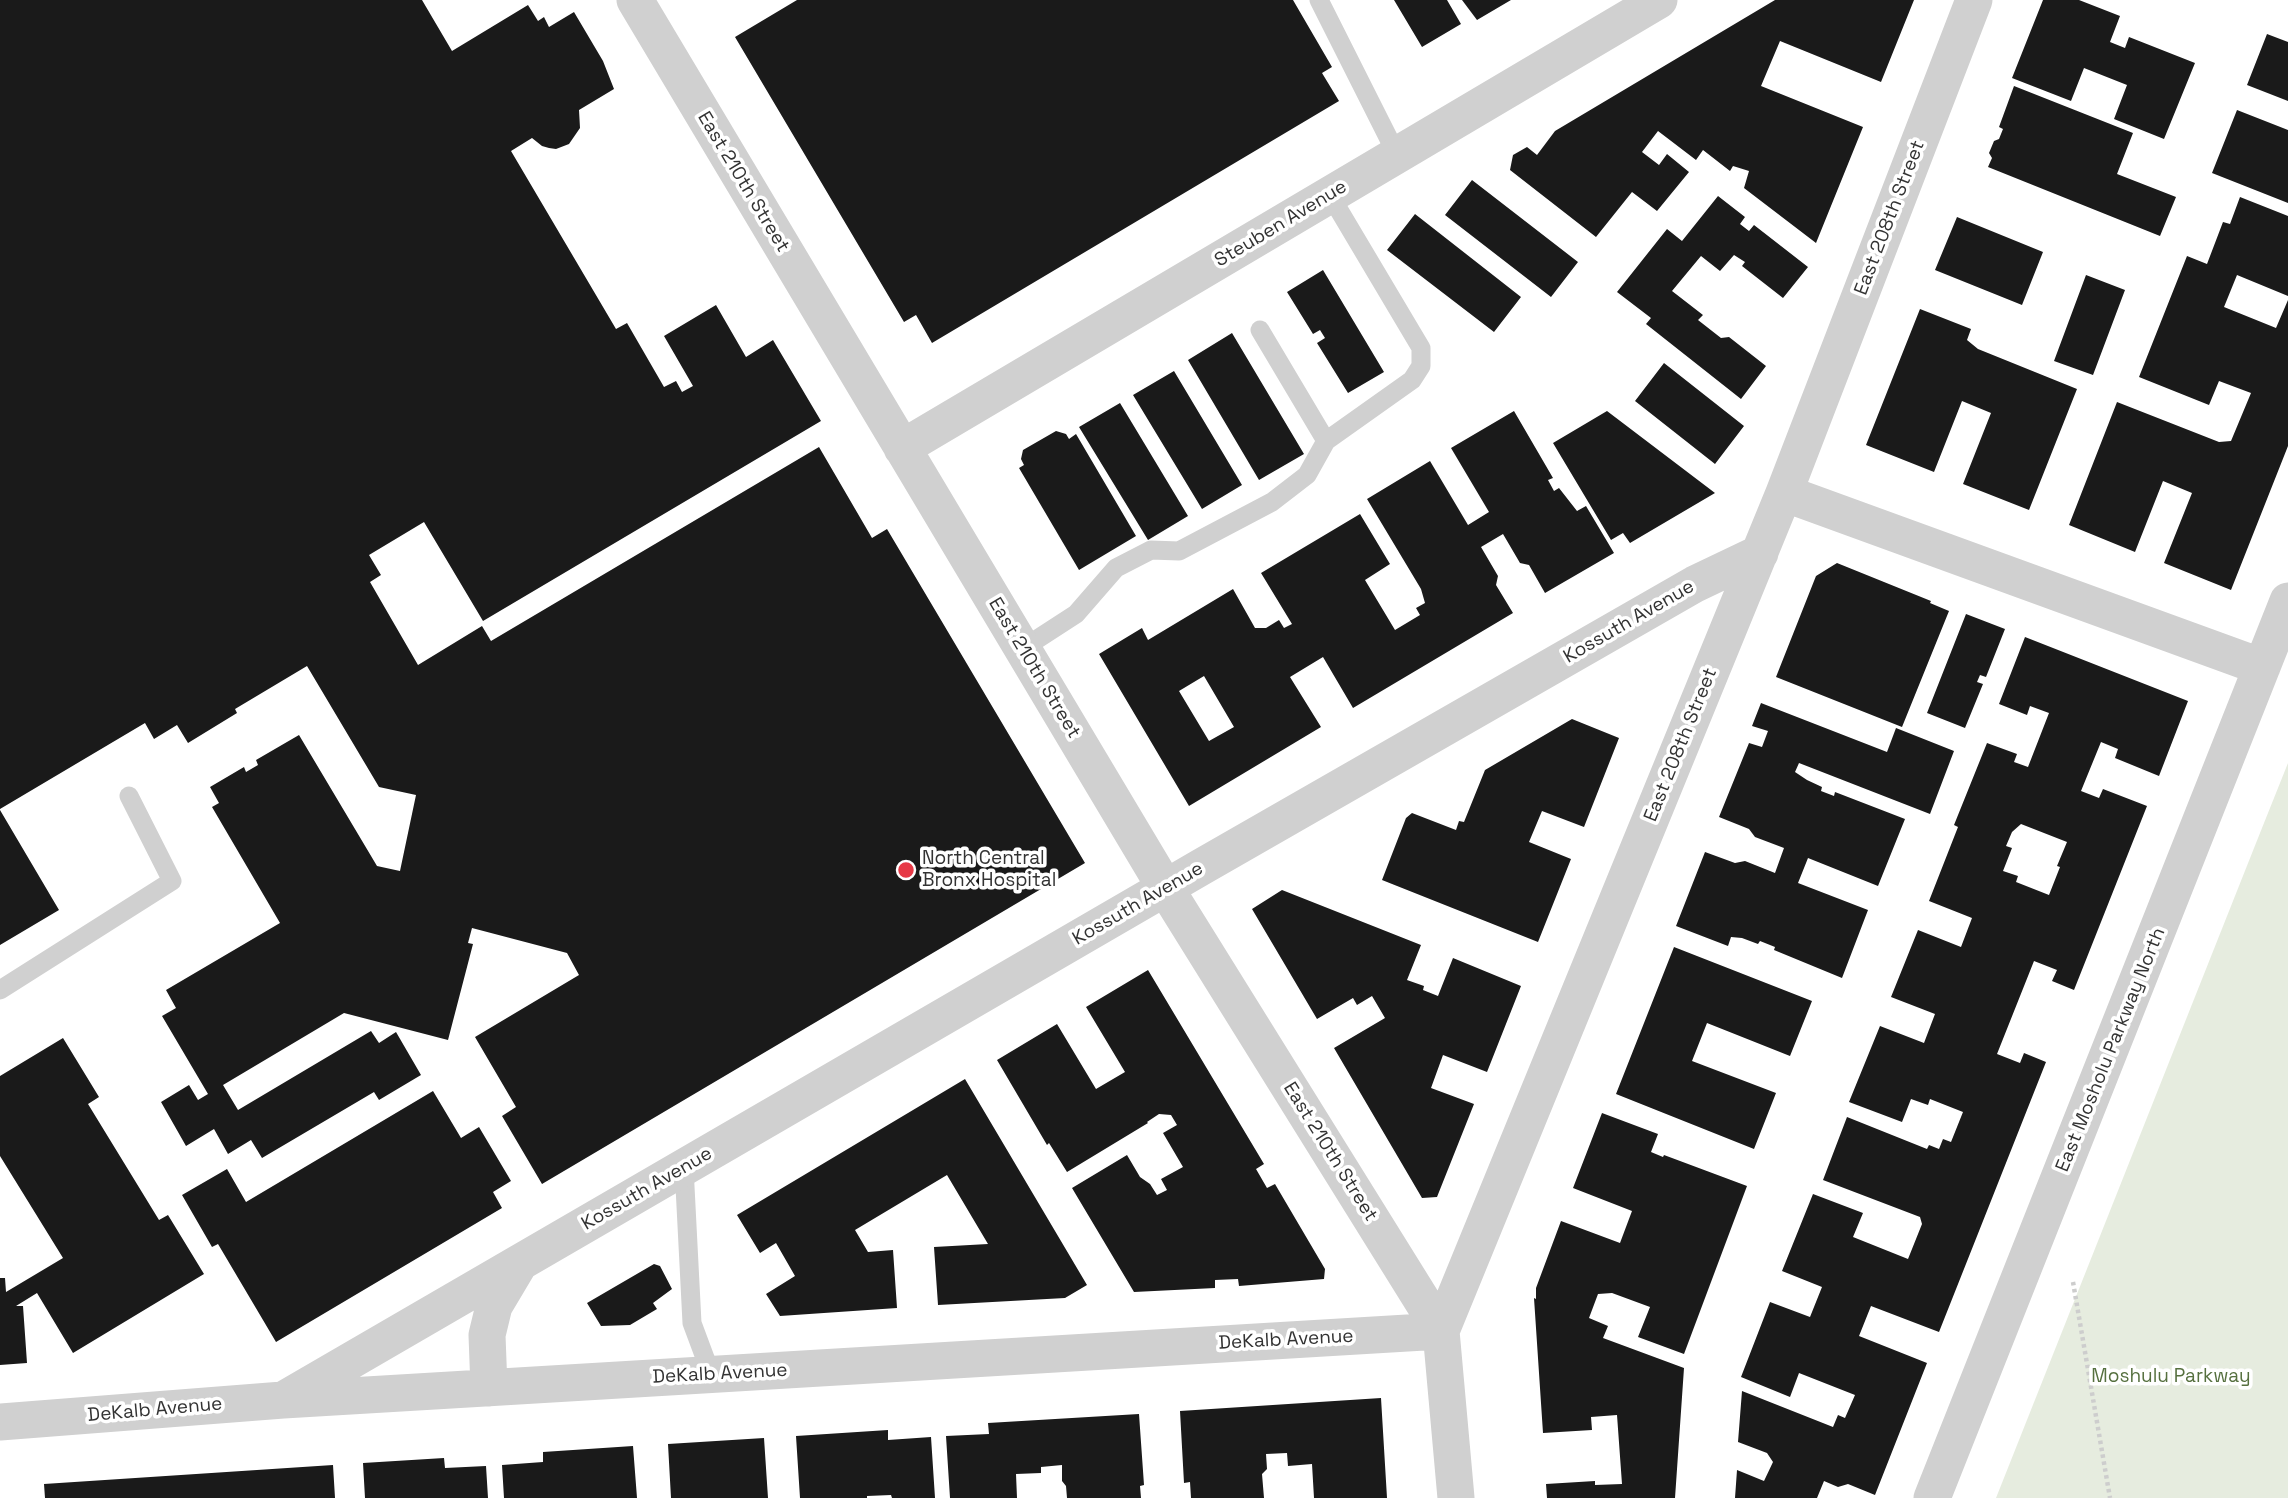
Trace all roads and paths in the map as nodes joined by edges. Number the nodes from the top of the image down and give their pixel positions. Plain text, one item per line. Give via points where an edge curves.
1 (1319, 0) edge
2 (1659, 0) edge
3 (1974, 0) edge
4 (641, 2) edge
5 (1397, 155) junction
6 (1330, 195) junction
7 (1260, 330) dead end
8 (1326, 441) junction
9 (902, 448) junction
10 (1784, 493) junction
11 (1760, 553) junction
12 (2288, 601) edge
13 (1022, 649) junction
14 (2262, 667) junction
15 (129, 796) dead end
16 (1166, 889) junction
17 (0, 990) edge
18 (684, 1167) junction
19 (519, 1263) junction
20 (2073, 1282) dead end
21 (1441, 1331) junction
22 (711, 1374) junction
23 (489, 1388) junction
24 (284, 1400) junction
25 (0, 1422) edge
26 (1455, 1498) edge
27 (1932, 1498) edge
28 (2110, 1498) edge

1 - 5 lane
2 - 5 street, Steuben Avenue
3 - 10 street, East 208th Street
4 - 9 street, East 210th Street
5 - 6 street, Steuben Avenue
6 - 8 lane via 1421,348 1421,357 1412,380
6 - 9 street, Steuben Avenue
7 - 8 lane
8 - 13 lane via 1307,475 1272,502 1179,551 1151,550 1115,568 1076,614
9 - 13 street, East 210th Street
10 - 11 street, East 208th Street
10 - 14 street
11 - 16 street, Kossuth Avenue via 1695,584
11 - 21 street, East 208th Street
12 - 14 street, East Mosholu Parkway North
13 - 16 street, East 210th Street
14 - 27 street, East Mosholu Parkway North
15 - 17 lane via 172,881
16 - 18 street, Kossuth Avenue
16 - 21 street, East 210th Street
18 - 19 street, Kossuth Avenue
18 - 22 lane via 692,1323
19 - 23 street, Kossuth Avenue via 494,1306 487,1335
19 - 24 street, Kossuth Avenue
20 - 28 path
21 - 22 street, DeKalb Avenue
21 - 26 street, East 208th Street
22 - 23 street, DeKalb Avenue
23 - 24 street, DeKalb Avenue
24 - 25 street, DeKalb Avenue

